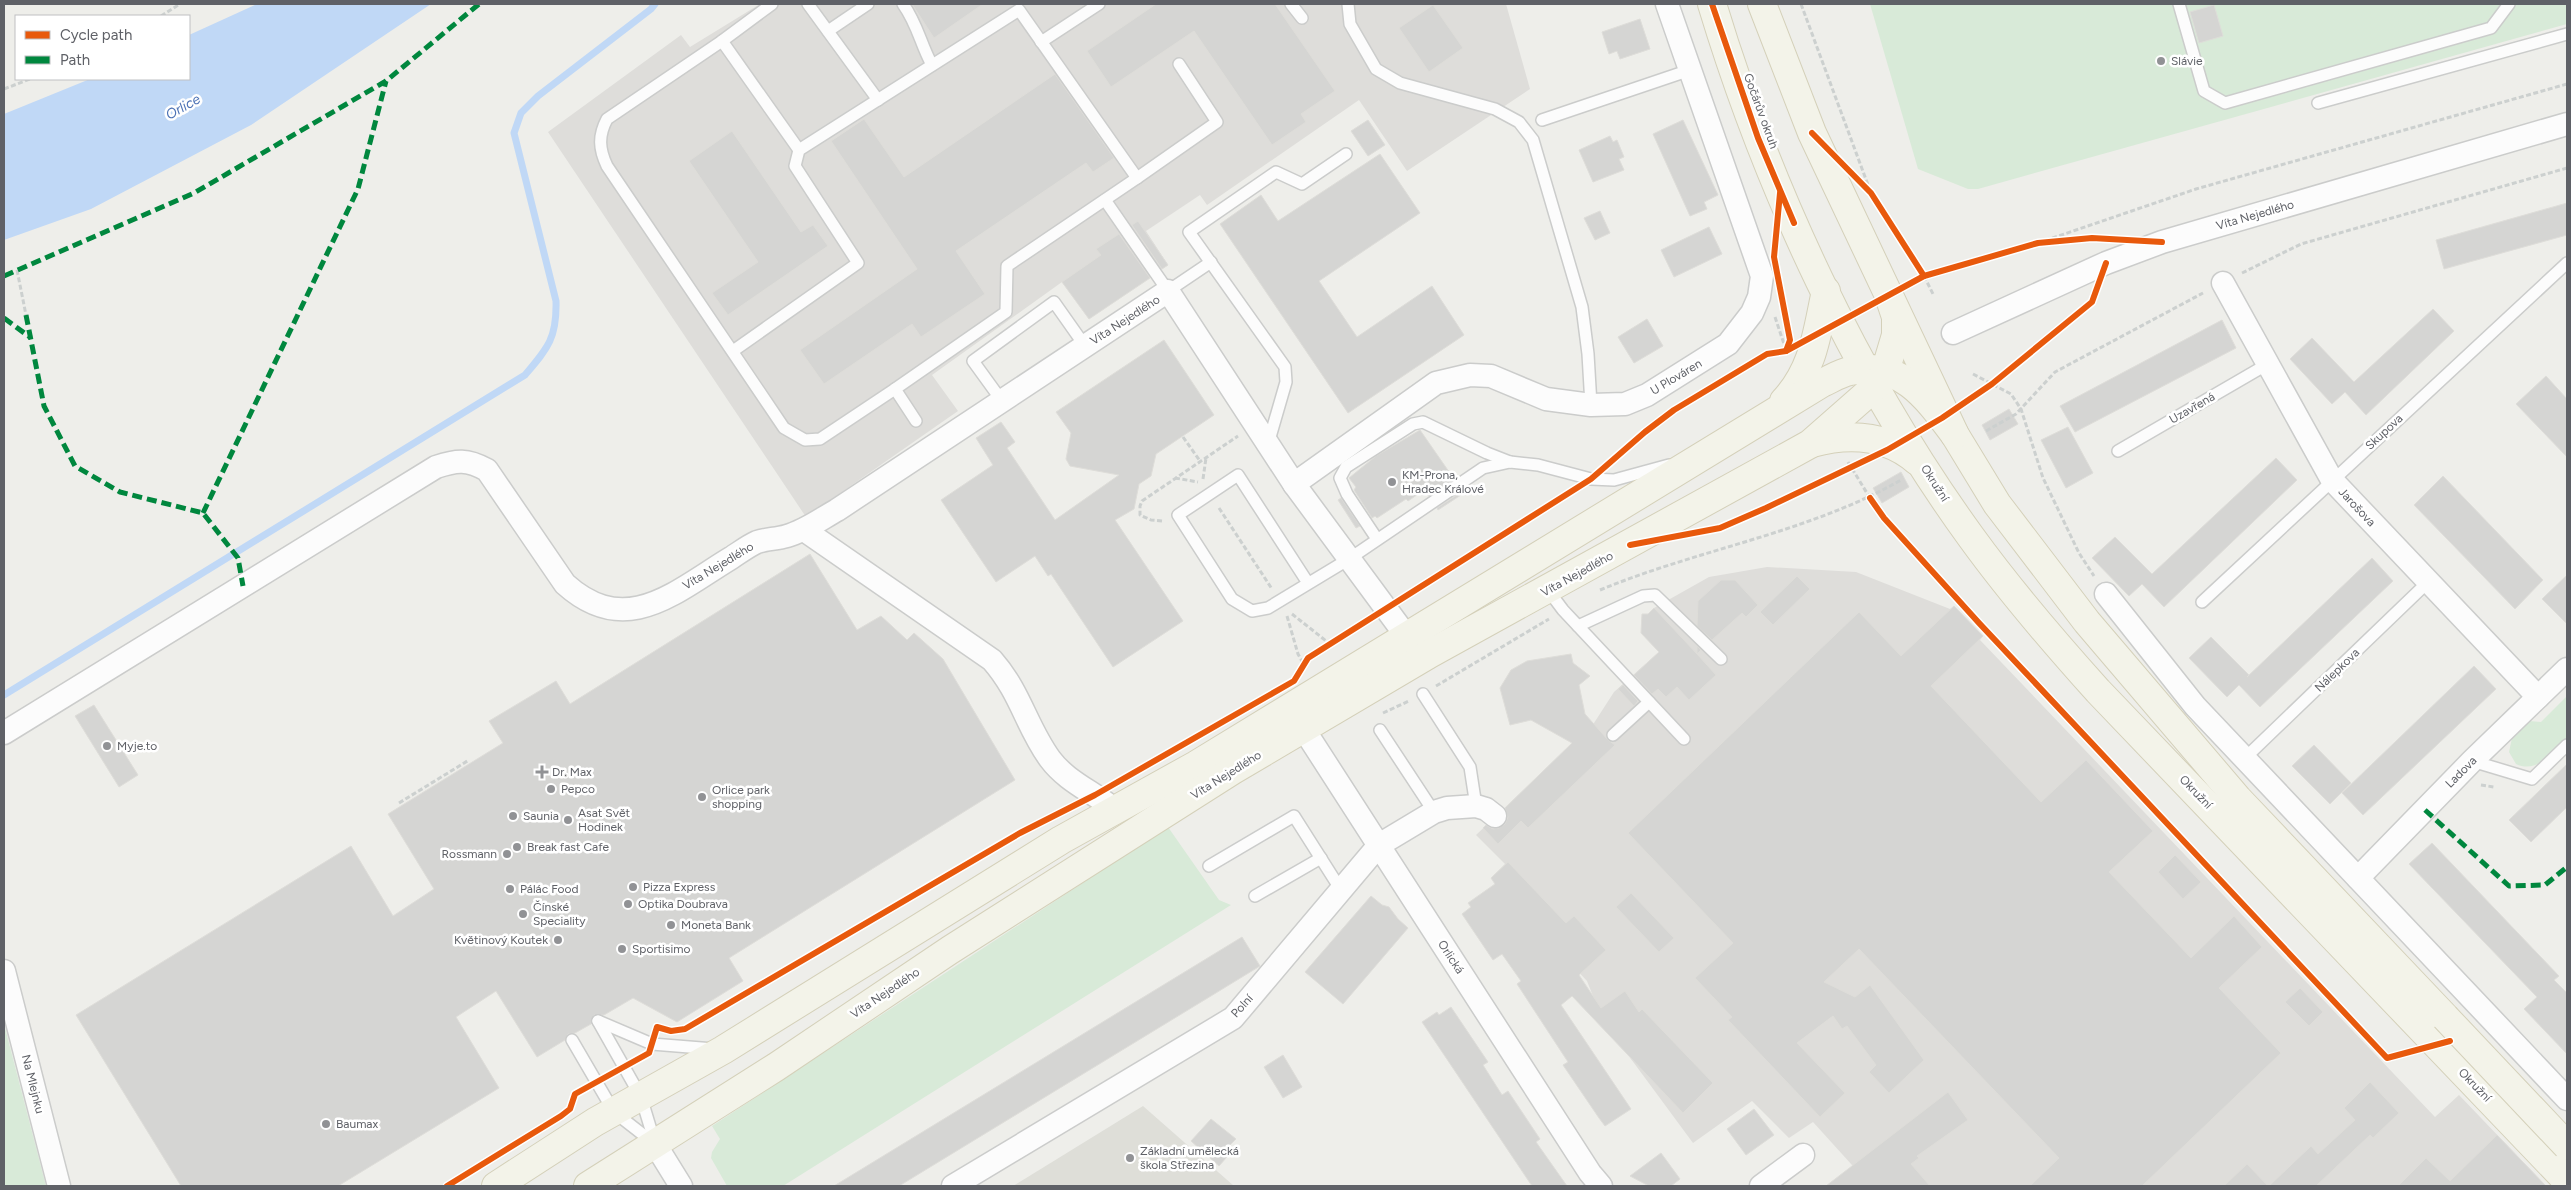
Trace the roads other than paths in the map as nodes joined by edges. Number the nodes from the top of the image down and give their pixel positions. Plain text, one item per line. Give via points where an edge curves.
1 (772, 4) edge
2 (808, 4) edge
3 (868, 4) edge
4 (903, 4) edge
5 (1100, 4) edge
6 (1291, 4) edge
7 (1348, 4) edge
8 (1668, 4) edge
9 (1712, 4) edge
10 (1762, 4) edge
11 (2179, 4) edge
12 (2509, 4) edge
13 (1302, 18) dead end
14 (828, 31) junction
15 (2567, 34) edge
16 (722, 41) junction
17 (1041, 42) junction
18 (1179, 64) dead end
19 (932, 65) junction
20 (1690, 70) junction
21 (878, 100) junction
22 (2318, 103) dead end
23 (1542, 120) dead end
24 (2567, 124) edge
25 (799, 150) junction
26 (1346, 154) dead end
27 (1137, 178) junction
28 (1105, 200) junction
29 (1211, 262) junction
30 (2567, 263) edge
31 (2223, 283) road end
32 (1168, 291) junction
33 (1826, 291) junction
34 (1889, 296) junction
35 (1953, 333) dead end
36 (1085, 346) junction
37 (733, 351) junction
38 (2266, 365) junction
39 (1876, 376) junction
40 (895, 390) junction
41 (1002, 401) junction
42 (1591, 405) junction
43 (1772, 413) junction
44 (916, 421) dead end
45 (1955, 435) junction
46 (1820, 436) junction
47 (1268, 444) junction
48 (2118, 451) dead end
49 (1709, 452) junction
50 (1510, 462) junction
51 (1914, 472) junction
52 (2332, 480) junction
53 (1294, 484) junction
54 (804, 530) junction
55 (1377, 539) junction
56 (1350, 559) junction
57 (2428, 582) junction
58 (1308, 583) junction
59 (1548, 590) junction
60 (2106, 594) road end
61 (2202, 602) dead end
62 (1578, 626) junction
63 (1407, 637) junction
64 (1721, 659) dead end
65 (2567, 669) edge
66 (1423, 694) dead end
67 (2538, 697) junction
68 (1649, 702) junction
69 (1303, 728) junction
70 (1380, 730) dead end
71 (4, 733) edge
72 (1613, 735) dead end
73 (1684, 739) dead end
74 (2567, 745) edge
75 (2245, 758) junction
76 (2472, 761) junction
77 (1115, 810) junction
78 (1485, 811) joint
79 (1434, 812) junction
80 (1379, 845) junction
81 (1321, 858) junction
82 (1209, 866) dead end
83 (2358, 878) junction
84 (1341, 890) junction
85 (1255, 896) dead end
86 (5, 981) edge
87 (2460, 1020) junction
88 (572, 1040) dead end
89 (2456, 1048) dead end
90 (723, 1050) junction
91 (2476, 1069) dead end
92 (641, 1098) junction
93 (2567, 1099) edge
94 (614, 1112) junction
95 (2567, 1138) edge
96 (655, 1144) junction
97 (2561, 1149) edge
98 (1803, 1155) dead end
99 (2567, 1165) edge
100 (2567, 1181) edge
101 (58, 1186) edge
102 (496, 1186) edge
103 (588, 1186) edge
104 (681, 1186) edge
105 (952, 1186) edge
106 (1601, 1186) edge
107 (1762, 1186) edge

1 - 16 lane
2 - 14 lane
3 - 14 lane
4 - 19 lane via 916,22 923,48
5 - 17 lane
6 - 13 lane
7 - 42 lane via 1350,24 1376,69 1400,83 1495,110 1519,122 1533,140 1582,307
8 - 20 street, U Plováren
9 - 33 main road, Gočárův okruh via 1780,194
10 - 34 main road via 1812,133
11 - 12 lane via 2204,91 2225,104 2491,28
14 - 21 lane
15 - 22 lane
16 - 25 lane
16 - 37 lane via 607,119 600,133 600,144 607,166
17 - 19 lane via 1018,10
17 - 27 lane
18 - 27 lane via 1217,122
19 - 21 lane
20 - 23 lane
20 - 42 street, U Plováren via 1762,276 1759,297 1742,328 1711,356 1647,395 1625,404
21 - 25 lane
24 - 35 street, Víta Nejedlého via 2162,242 2106,263
25 - 37 lane via 795,166 858,263
26 - 29 lane via 1302,184 1276,172 1189,232
27 - 28 lane
28 - 32 lane
28 - 40 lane via 1007,266 1006,312
29 - 32 lane
29 - 47 lane via 1285,367 1286,382
30 - 52 lane, Skupova
31 - 38 street, Jarošova
32 - 36 street, Víta Nejedlého
32 - 47 street, Víta Nejedlého
33 - 39 main road, Gočárův okruh
33 - 43 main road via 1808,367
34 - 39 main road via 1896,317 1896,335
34 - 45 main road
36 - 41 street, Víta Nejedlého
36 - 41 lane via 1054,302 973,361
37 - 40 lane via 784,428 805,440 820,439 830,434
38 - 48 lane, Uzavřená
38 - 52 street, Jarošova
39 - 43 main road, Víta Nejedlého via 1848,371
39 - 45 main road via 1904,379 1924,394
39 - 46 main road, Víta Nejedlého
39 - 51 main road, Okružní
40 - 44 lane
41 - 54 street, Víta Nejedlého
42 - 53 street, U Plováren via 1546,399 1491,376 1470,375 1436,382
43 - 49 main road, Víta Nejedlého
45 - 87 main road, Okružní via 2027,546 2132,676 2245,807
46 - 51 main road via 1872,438 1895,445
46 - 59 main road, Víta Nejedlého
47 - 53 street, Víta Nejedlého
49 - 50 lane via 1614,480 1591,480 1538,465
49 - 63 main road, Víta Nejedlého
50 - 55 lane via 1477,471
50 - 55 lane via 1423,422 1413,424 1346,467 1340,478
51 - 87 main road, Okružní via 2067,657
52 - 57 street, Jarošova
52 - 61 lane, Skupova
53 - 56 street, Víta Nejedlého
54 - 71 street, Víta Nejedlého via 756,542 658,602 635,610 602,607 576,594 565,584 487,470 474,463 456,460 436,467
54 - 77 street via 992,660 1008,678 1049,758 1067,778
55 - 56 lane
56 - 58 lane
56 - 63 street, Víta Nejedlého
57 - 67 street, Jarošova
57 - 75 lane, Nálepkova
58 - 58 lane via 1238,475 1178,514 1232,600 1252,611 1268,608
59 - 62 lane
59 - 69 main road, Víta Nejedlého via 1423,657
60 - 75 street, Okružní via 2195,706
62 - 64 lane via 1643,596 1655,595
62 - 68 lane
63 - 77 main road, Víta Nejedlého via 1196,765
65 - 67 street, Ladova
66 - 78 lane via 1470,767
67 - 76 street, Ladova
68 - 72 lane
68 - 73 lane
69 - 80 street, Orlická
69 - 96 main road, Víta Nejedlého via 950,950
70 - 79 lane
74 - 76 lane via 2532,779
75 - 83 street, Okružní
76 - 83 street, Ladova
77 - 90 main road, Víta Nejedlého via 974,893
78 - 79 street, Polní via 1460,806
79 - 80 street, Polní
80 - 84 street, Polní
80 - 106 street, Orlická
81 - 82 lane via 1294,816
81 - 84 lane
81 - 85 lane
83 - 87 street, Okružní
84 - 105 street, Polní via 1232,1018
86 - 101 street, Na Mlejnku
87 - 89 lane via 2450,1041
87 - 93 street, Okružní
87 - 97 main road, Okružní, bridge
87 - 100 main road, Okružní
88 - 94 lane
90 - 92 main road, Víta Nejedlého
90 - 92 lane via 652,1044 598,1021
91 - 97 lane
92 - 94 main road, Víta Nejedlého
92 - 96 lane
94 - 96 lane
94 - 102 main road, Víta Nejedlého
95 - 97 lane
96 - 103 main road, Víta Nejedlého
96 - 104 street
97 - 99 lane
98 - 107 street

